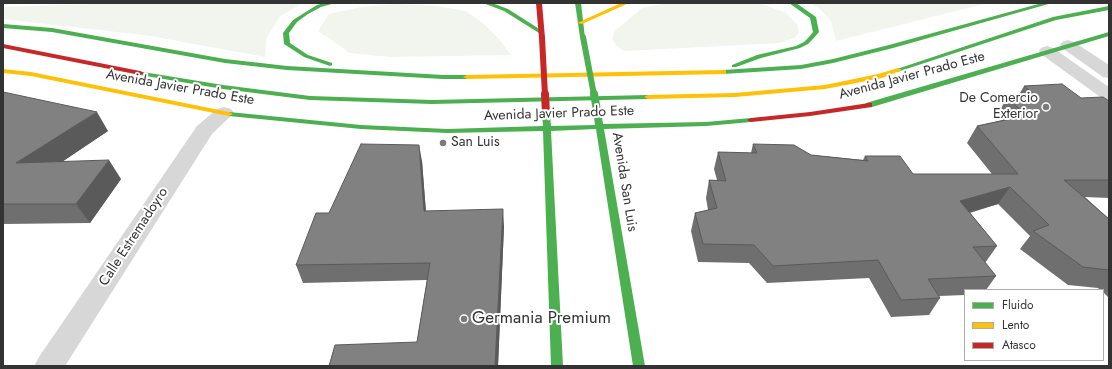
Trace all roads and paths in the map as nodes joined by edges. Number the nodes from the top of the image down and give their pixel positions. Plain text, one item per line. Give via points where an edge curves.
1 (332, 3) edge
2 (486, 3) edge
3 (539, 3) edge
4 (578, 3) edge
5 (626, 3) edge
6 (792, 3) edge
7 (1049, 3) edge
8 (1109, 8) edge
9 (580, 23) junction
10 (3, 26) edge
11 (1109, 34) edge
12 (542, 35) junction
13 (1068, 45) junction
14 (3, 46) edge
15 (1047, 51) junction
16 (3, 52) edge
17 (75, 59) junction
18 (3, 71) edge
19 (356, 72) junction
20 (1109, 73) edge
21 (715, 74) junction
22 (1109, 95) edge
23 (224, 113) junction
24 (600, 126) junction
25 (547, 128) junction
26 (49, 366) edge
27 (557, 366) edge
28 (639, 366) edge

1 - 19 main road via 319,6 295,21 286,33 287,44 306,56
2 - 12 main road via 506,10
3 - 12 main road
4 - 9 main road, Avenida San Luis
5 - 9 main road
6 - 21 main road via 813,17 816,32 806,43 759,56
7 - 21 main road via 833,61 801,67
8 - 17 main road, Avenida Javier Prado Este via 1055,18 879,76 825,87 735,95 432,102 310,98 223,87
9 - 24 main road, Avenida San Luis, bridge
10 - 19 main road via 52,30 225,61
11 - 13 main road, Avenida Javier Prado Este
12 - 25 main road, bridge
13 - 15 main road, Avenida Javier Prado Este
13 - 20 street
14 - 17 main road, Avenida Javier Prado Este
15 - 22 street
15 - 24 main road, Avenida Javier Prado Este via 903,96 844,110 720,123
16 - 17 main road
18 - 23 main road, Avenida Javier Prado Este
19 - 21 main road via 443,77
23 - 25 main road, Avenida Javier Prado Este via 361,127 447,131
23 - 26 street, Calle Estremadoyro via 204,130
24 - 25 main road, Avenida Javier Prado Este
24 - 28 main road, Avenida San Luis
25 - 27 main road

